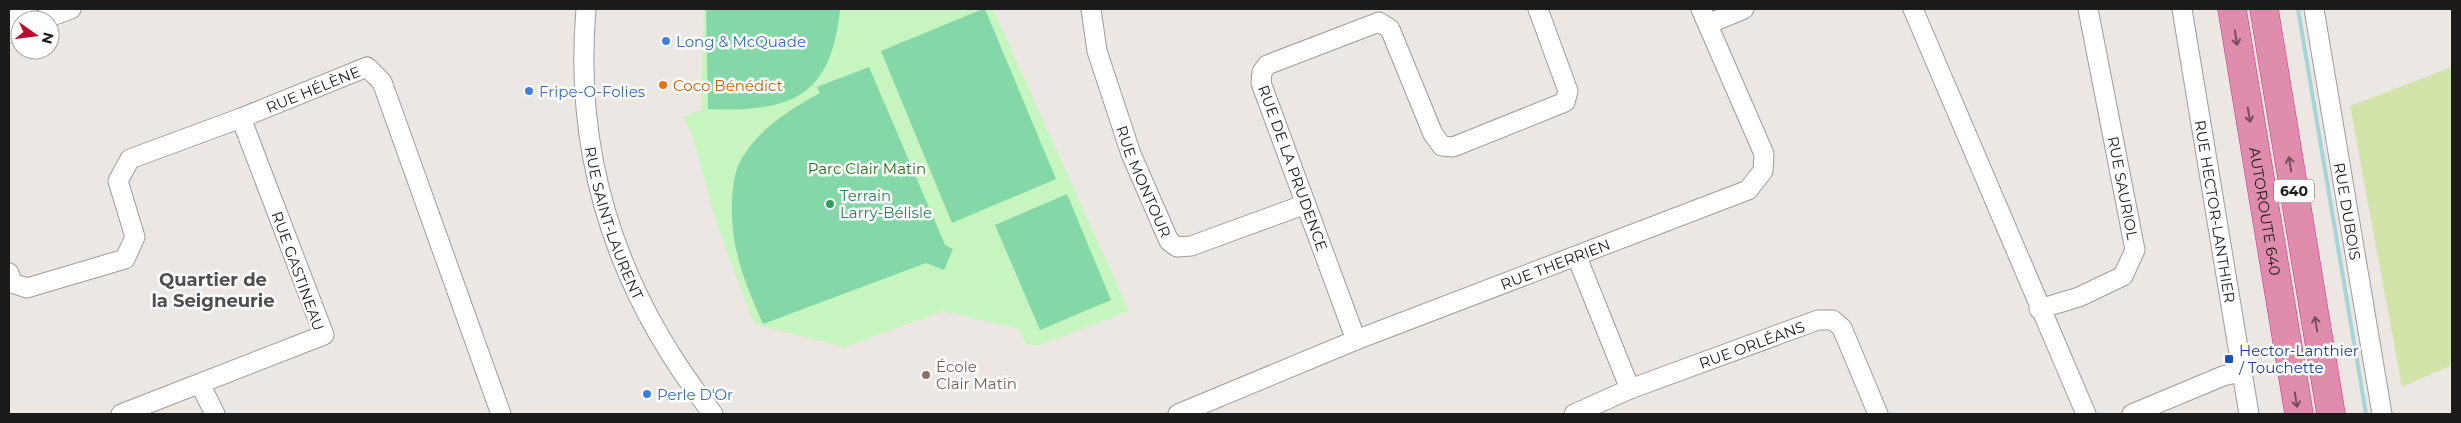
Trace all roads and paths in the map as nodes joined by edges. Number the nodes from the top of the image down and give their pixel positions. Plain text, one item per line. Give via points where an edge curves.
1 (27, 9) edge
2 (586, 9) edge
3 (1091, 9) edge
4 (1538, 9) edge
5 (1744, 9) edge
6 (1913, 9) edge
7 (2088, 9) edge
8 (2182, 9) edge
9 (2232, 9) edge
10 (2264, 9) edge
11 (2314, 9) edge
12 (9, 16) edge
13 (1705, 17) edge
14 (241, 118) junction
15 (1306, 204) junction
16 (1578, 256) junction
17 (9, 273) edge
18 (2039, 310) junction
19 (1356, 340) junction
20 (2243, 371) junction
21 (200, 384) junction
22 (1630, 389) junction
23 (1202, 410) edge
24 (498, 413) edge
25 (121, 414) edge
26 (215, 414) edge
27 (713, 414) edge
28 (1178, 414) edge
29 (1574, 414) edge
30 (1878, 414) edge
31 (2086, 414) edge
32 (2132, 414) edge
33 (2250, 414) edge
34 (2299, 414) edge
35 (2330, 414) edge
36 (2382, 414) edge

1 - 12 street
2 - 27 street, RUE SAINT-LAURENT via 585,109 594,168 609,228 657,334
3 - 15 street, RUE MONTOUR via 1097,51 1131,154 1169,241 1177,247 1191,246
4 - 15 street, RUE DE LA PRUDENCE via 1568,91 1565,102 1453,147 1442,146 1434,134 1390,29 1379,22 1267,65 1262,72 1261,83
5 - 13 street
6 - 18 street
7 - 18 street, RUE SAURIOL via 2135,250 2123,276 2079,297
8 - 20 street, RUE HECTOR-LANTHIER
9 -> 34 highway, AUTOROUTE 640 / 640
35 -> 10 highway, 640
11 - 36 street, RUE DUBOIS
13 - 16 street, RUE THERRIEN via 1764,154 1763,171 1748,190
14 - 17 street, RUE HÉLÈNE via 130,159 118,181 135,237 125,259 27,288 12,283
14 - 21 street, RUE GASTINEAU via 324,335
14 - 24 street, RUE HÉLÈNE via 367,67 382,82
15 - 19 street, RUE DE LA PRUDENCE
16 - 19 street, RUE THERRIEN
16 - 22 street
18 - 31 street
19 - 23 street, RUE THERRIEN
20 - 32 street via 2223,376
20 - 33 street, RUE HECTOR-LANTHIER
21 - 25 street, RUE GASTINEAU
21 - 26 street
22 - 29 street, RUE ORLÉANS
22 - 30 street, RUE ORLÉANS via 1818,320 1833,320 1842,328
23 - 28 street, RUE THERRIEN

